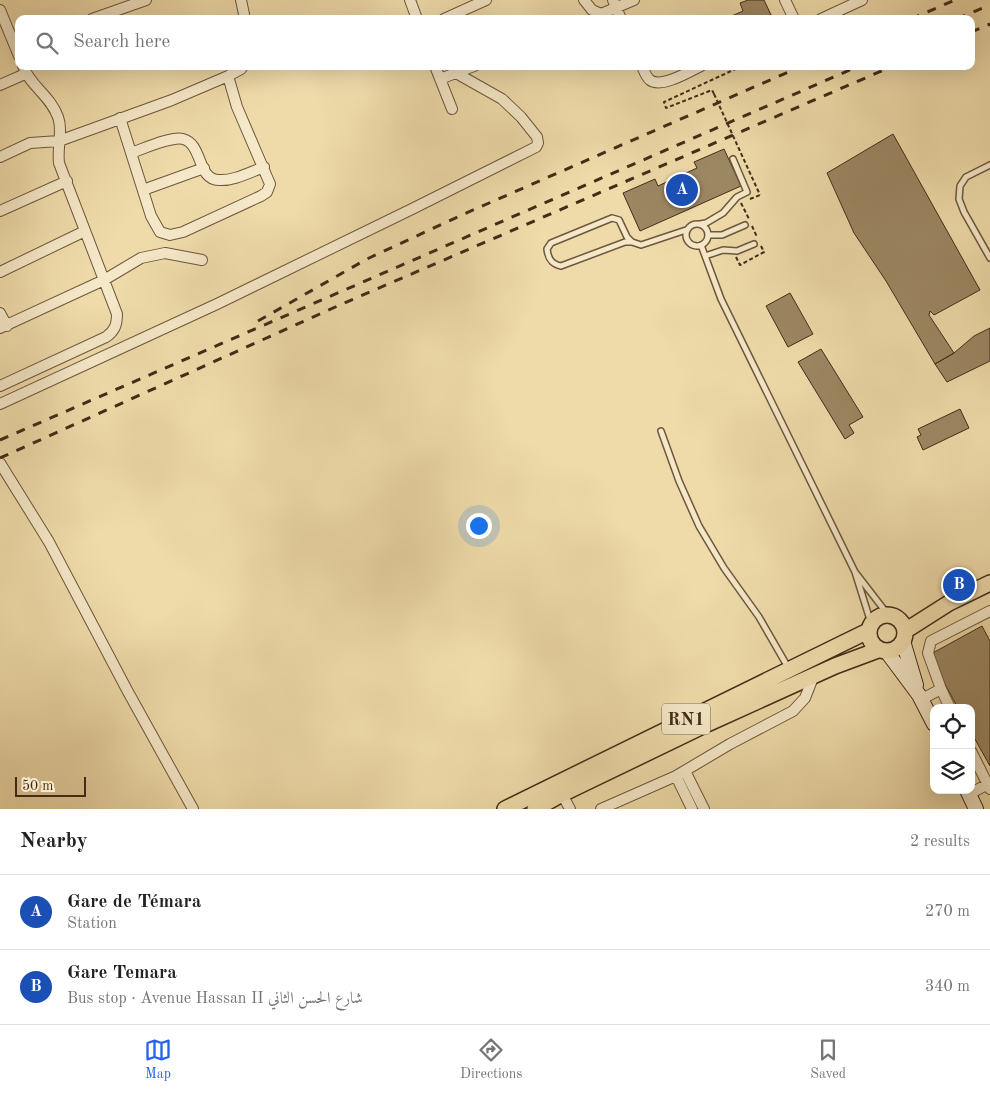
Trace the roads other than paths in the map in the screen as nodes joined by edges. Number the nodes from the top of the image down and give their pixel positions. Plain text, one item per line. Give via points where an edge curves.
1 (113, 0) edge
2 (146, 0) edge
3 (240, 0) edge
4 (410, 0) edge
5 (486, 0) edge
6 (584, 0) edge
7 (634, 0) edge
8 (786, 0) edge
9 (862, 0) edge
10 (615, 4) edge
11 (0, 10) edge
12 (116, 11) junction
13 (104, 15) edge
14 (244, 15) edge
15 (416, 15) edge
16 (453, 15) edge
17 (792, 15) edge
18 (830, 15) edge
19 (3, 24) edge
20 (15, 40) edge
21 (24, 70) edge
22 (239, 70) edge
23 (437, 70) edge
24 (464, 70) edge
25 (644, 70) edge
26 (692, 70) edge
27 (456, 73) junction
28 (228, 76) junction
29 (440, 79) junction
30 (0, 85) edge
31 (452, 109) dead end
32 (120, 118) junction
33 (58, 141) junction
34 (131, 152) junction
35 (0, 157) edge
36 (733, 159) dead end
37 (990, 165) edge
38 (264, 167) junction
39 (204, 168) junction
40 (67, 182) junction
41 (143, 190) junction
42 (0, 211) edge
43 (700, 224) junction
44 (745, 225) dead end
45 (686, 230) junction
46 (85, 231) junction
47 (708, 235) junction
48 (632, 242) junction
49 (754, 244) dead end
50 (701, 245) junction
51 (705, 256) junction
52 (990, 258) edge
53 (202, 260) dead end
54 (0, 272) edge
55 (104, 280) junction
56 (0, 313) edge
57 (3, 327) edge
58 (0, 386) edge
59 (0, 404) edge
60 (661, 430) dead end
61 (0, 463) edge
62 (855, 572) junction
63 (990, 583) edge
64 (990, 611) edge
65 (870, 627) junction
66 (899, 627) junction
67 (883, 651) junction
68 (789, 669) junction
69 (814, 675) junction
70 (941, 689) junction
71 (921, 697) junction
72 (948, 704) edge
73 (930, 716) edge
74 (975, 759) edge
75 (681, 774) junction
76 (989, 785) edge
77 (975, 790) edge
78 (562, 794) junction
79 (969, 794) edge
80 (193, 809) edge
81 (505, 809) edge
82 (535, 809) edge
83 (570, 809) edge
84 (601, 809) edge
85 (692, 809) edge
86 (704, 809) edge
87 (976, 809) edge

1 - 12 street
2 - 12 street
3 - 14 street
4 - 15 street
5 - 16 street
6 - 10 street via 592,10 601,14
7 - 10 street
8 - 17 street
9 - 18 street
11 - 19 street
12 - 13 street
19 - 20 street
21 - 30 street
21 - 33 street via 54,106 61,127
22 - 28 street
23 - 29 street
24 - 27 street
25 - 26 street via 647,78 660,83
27 - 29 street
27 - 59 street via 512,107 537,137 536,147 226,300
28 - 32 street
28 - 38 street via 237,107
29 - 31 street
32 - 33 street
32 - 34 street
33 - 35 street via 30,143
33 - 40 street via 59,163
34 - 39 street via 183,139 192,145
34 - 41 street
36 - 43 lane via 748,192 737,197 722,213
37 - 52 lane via 966,176 960,186 959,199
38 - 39 street via 229,180 217,180
38 - 41 street via 270,184 267,192 183,232 160,232
39 - 41 street
40 - 42 street
40 - 46 street
43 - 45 lane
43 - 47 lane
44 - 47 lane via 722,235
45 - 48 lane via 644,245
45 - 50 lane via 690,244
46 - 54 street
46 - 55 street
47 - 50 lane
48 - 48 lane via 619,220 612,218 551,243 548,253 553,264 561,266
49 - 51 lane
50 - 51 lane
51 - 62 lane via 721,299
53 - 55 street via 165,253 141,258
55 - 57 street
55 - 58 street via 117,314 111,333
56 - 57 street
60 - 68 lane via 699,526
61 - 80 street via 49,542
62 - 65 lane
62 - 66 lane
63 - 66 main road, RN1
64 - 70 street via 934,638 929,644 928,652
65 - 66 main road, RN1 via 882,616
65 - 67 main road via 870,642
65 - 68 main road, RN1
66 - 67 main road, RN1 via 897,648
66 - 71 main road
67 - 69 main road, RN1
67 - 71 main road
68 - 81 main road, RN1
69 - 75 street via 805,698 793,711
69 - 78 main road, RN1
70 - 71 street
70 - 72 street
71 - 73 main road
74 - 76 street
75 - 84 street
75 - 85 street
75 - 86 street
76 - 77 street
78 - 82 main road, RN1
78 - 83 street
79 - 87 main road

